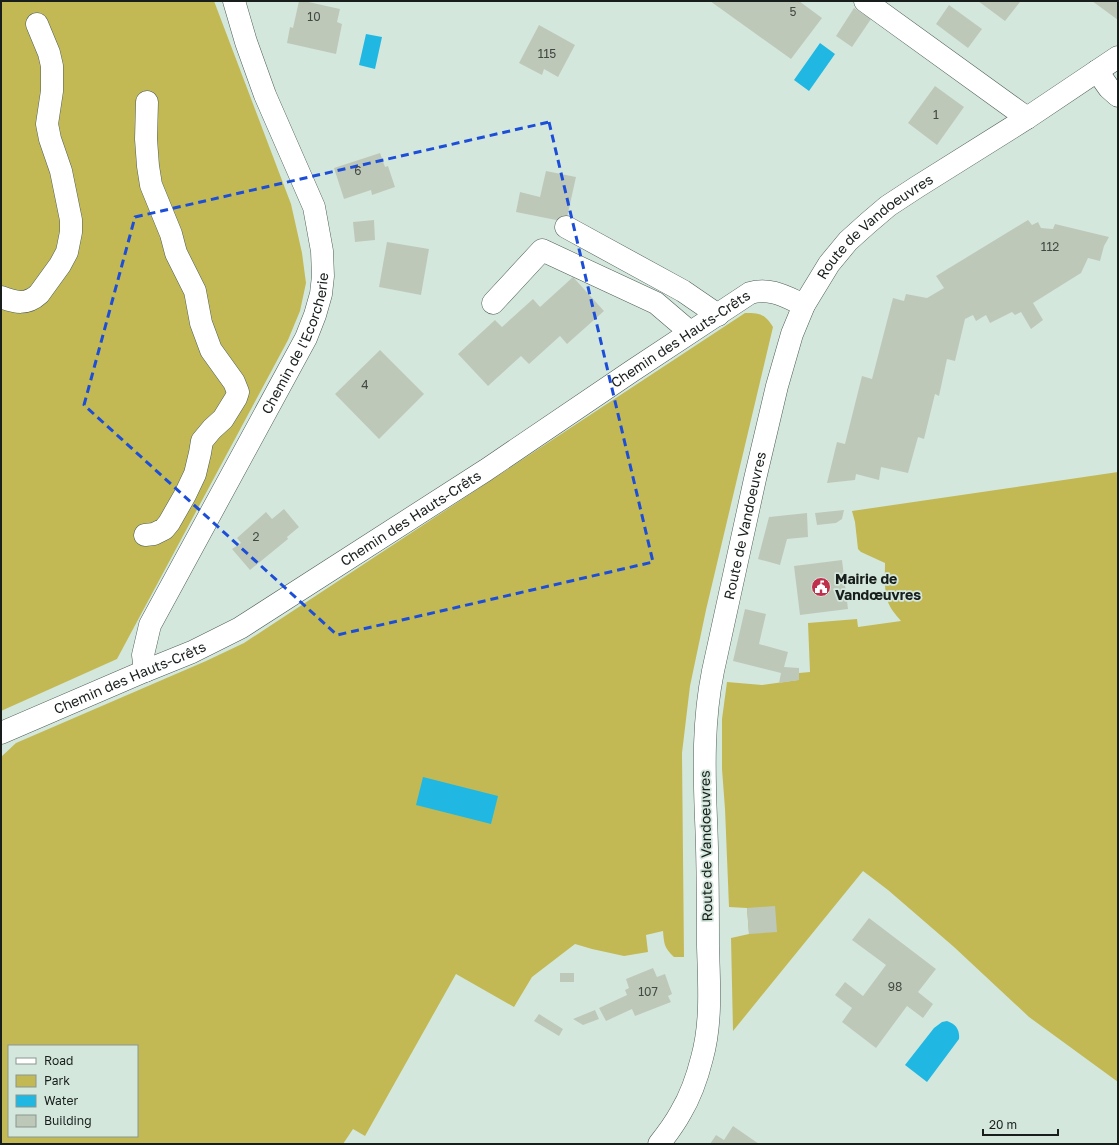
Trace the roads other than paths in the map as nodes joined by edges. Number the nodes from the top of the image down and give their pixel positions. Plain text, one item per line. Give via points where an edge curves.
1 (234, 1) edge
2 (865, 1) edge
3 (38, 24) dead end
4 (1118, 57) edge
5 (1097, 71) junction
6 (1118, 96) edge
7 (147, 102) dead end
8 (1027, 118) junction
9 (566, 227) dead end
10 (1, 297) edge
11 (493, 303) dead end
12 (804, 304) junction
13 (718, 315) junction
14 (690, 332) junction
15 (145, 535) dead end
16 (145, 671) junction
17 (1, 733) edge
18 (659, 1144) edge

1 - 16 street, Chemin de l'Ecorcherie via 265,95 314,207 322,251 321,294 306,338 150,625 143,655
2 - 8 street
3 - 10 street via 52,66 52,91 47,124 61,171 71,232 67,252 39,294 24,302 12,302
4 - 5 street, Route de Vandoeuvres
5 - 6 street
5 - 8 street, Route de Vandoeuvres
7 - 15 street via 146,139 151,185 176,253 195,291 201,323 211,350 234,382 238,392 222,419 202,442 195,474 170,523 154,534
8 - 12 street, Route de Vandoeuvres via 888,206 848,241 829,264
9 - 13 street via 684,292
11 - 14 street via 542,250 656,303
12 - 13 street, Chemin des Hauts-Crêts via 768,291 758,291 750,293
12 - 18 street, Route de Vandoeuvres via 792,334 769,421 707,701 704,780 710,1006 703,1058 681,1112
13 - 14 street, Chemin des Hauts-Crêts
14 - 16 street, Chemin des Hauts-Crêts via 486,470 240,628 192,652
16 - 17 street, Chemin des Hauts-Crêts

